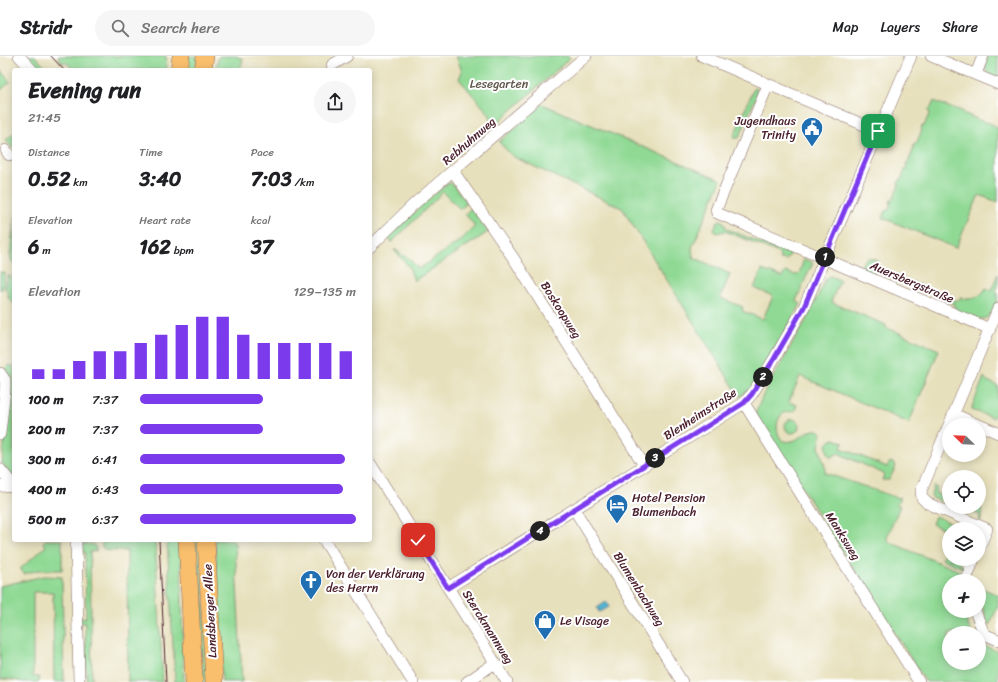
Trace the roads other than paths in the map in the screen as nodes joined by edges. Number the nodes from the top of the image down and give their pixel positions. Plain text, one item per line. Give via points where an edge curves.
1 (19, 56) edge
2 (181, 56) edge
3 (206, 56) edge
4 (346, 56) edge
5 (586, 56) edge
6 (911, 56) edge
7 (931, 56) edge
8 (983, 56) edge
9 (709, 57) edge
10 (332, 64) edge
11 (30, 68) edge
12 (179, 68) edge
13 (203, 68) edge
14 (976, 74) junction
15 (998, 84) edge
16 (768, 85) junction
17 (878, 131) junction
18 (453, 171) junction
19 (372, 245) edge
20 (825, 259) junction
21 (998, 309) edge
22 (990, 329) junction
23 (0, 373) edge
24 (744, 403) junction
25 (954, 414) junction
26 (963, 418) edge
27 (986, 428) edge
28 (998, 433) edge
29 (0, 434) edge
30 (644, 465) junction
31 (372, 466) edge
32 (0, 469) edge
33 (12, 484) edge
34 (0, 486) edge
35 (12, 487) edge
36 (574, 509) junction
37 (971, 522) edge
38 (76, 542) edge
39 (187, 542) edge
40 (206, 542) edge
41 (325, 542) edge
42 (448, 588) junction
43 (978, 618) edge
44 (998, 640) edge
45 (495, 663) junction
46 (78, 682) edge
47 (194, 682) edge
48 (214, 682) edge
49 (413, 682) edge
50 (467, 682) edge
51 (507, 682) edge
52 (682, 682) edge
53 (920, 682) edge

1 - 11 street
2 - 12 main road
3 - 13 main road
4 - 10 street
5 - 18 street, Rebhuhnweg
6 - 17 street, Blenheimstraße
7 - 14 street
8 - 14 street
9 - 16 street
14 - 15 street
16 - 17 street
16 - 20 street via 716,213
17 - 20 street, Blenheimstraße
18 - 19 street, Rebhuhnweg
18 - 30 street, Boskoopweg via 514,259
20 - 22 street, Auersbergstraße
20 - 24 street, Blenheimstraße via 799,318
21 - 22 street
22 - 25 street
23 - 29 street via 5,380 5,389
24 - 30 street, Blenheimstraße
24 - 53 street, Manksweg
25 - 26 street
25 - 37 street via 921,491 922,498 927,503
27 - 28 street
30 - 36 street, Blenheimstraße
31 - 42 street, Sterckmannweg
32 - 33 street
34 - 35 street
36 - 42 street, Blenheimstraße
36 - 52 street, Blumenbachweg
38 - 46 street
39 - 47 main road, Landsberger Allee
40 - 48 main road, Landsberger Allee
41 - 49 street
42 - 45 street, Sterckmannweg
43 - 44 street via 984,634
45 - 50 street
45 - 51 street, Sterckmannweg

